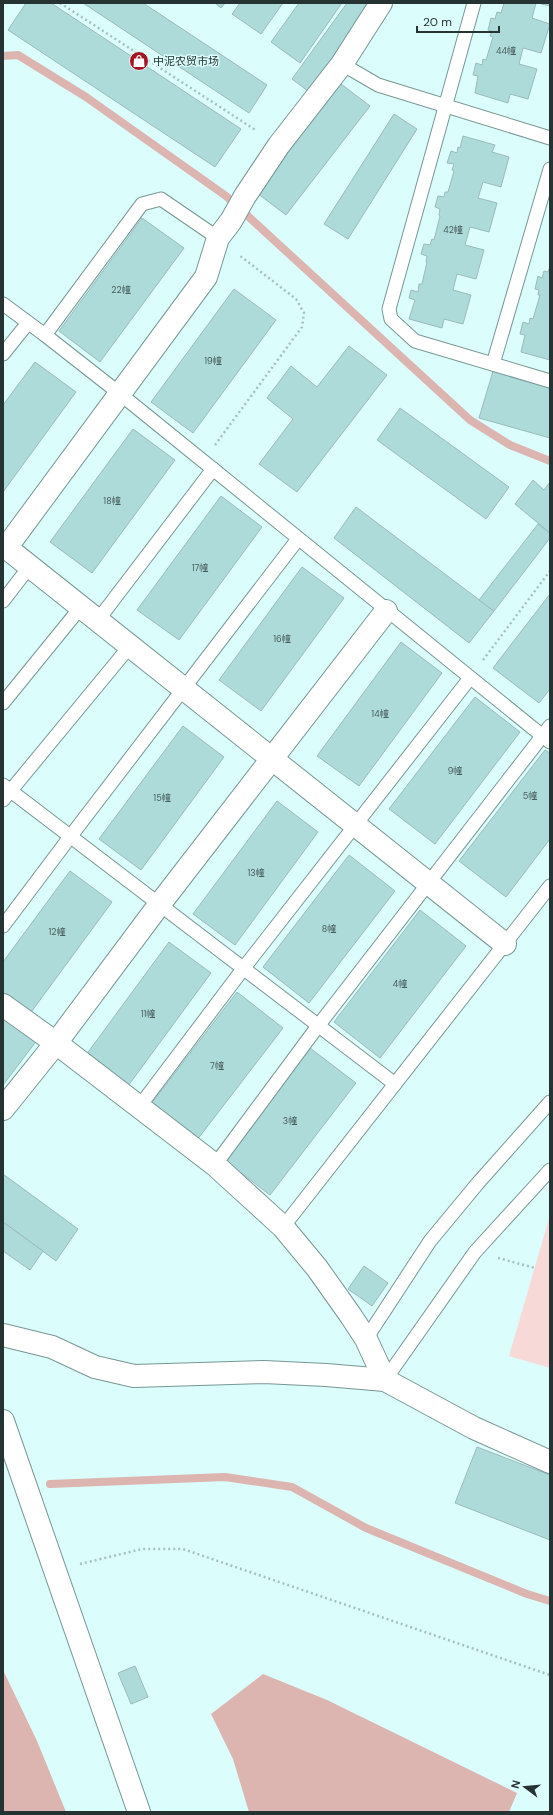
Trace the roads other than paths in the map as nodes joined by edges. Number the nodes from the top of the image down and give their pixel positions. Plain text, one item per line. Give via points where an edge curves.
1 (381, 3) edge
2 (474, 3) edge
3 (342, 64) junction
4 (444, 107) junction
5 (550, 138) edge
6 (550, 169) edge
7 (225, 230) junction
8 (3, 304) edge
9 (28, 323) junction
10 (45, 335) junction
11 (3, 354) edge
12 (493, 364) junction
13 (550, 381) edge
14 (119, 393) junction
15 (208, 466) junction
16 (298, 539) junction
17 (5, 546) edge
18 (30, 566) junction
19 (3, 601) edge
20 (386, 611) junction
21 (89, 614) junction
22 (130, 646) junction
23 (470, 678) junction
24 (184, 689) junction
25 (3, 703) edge
26 (547, 735) edge
27 (273, 759) junction
28 (5, 792) edge
29 (356, 826) junction
30 (70, 837) junction
31 (430, 884) junction
32 (550, 886) edge
33 (159, 905) junction
34 (3, 926) edge
35 (505, 944) junction
36 (243, 969) junction
37 (3, 1005) edge
38 (318, 1026) junction
39 (56, 1043) junction
40 (395, 1084) junction
41 (550, 1102) edge
42 (139, 1107) junction
43 (3, 1108) edge
44 (215, 1165) junction
45 (550, 1170) edge
46 (283, 1227) junction
47 (3, 1336) edge
48 (366, 1339) junction
49 (385, 1380) junction
50 (3, 1421) edge
51 (550, 1462) edge
52 (139, 1812) edge

1 - 3 street
2 - 4 lane
3 - 4 lane via 378,85
3 - 7 street via 279,145
4 - 5 lane
4 - 12 lane via 389,309 391,319 415,341
6 - 12 lane
7 - 10 lane via 161,199 142,204
7 - 14 street via 206,277
8 - 9 lane
9 - 10 lane
9 - 11 lane
10 - 14 lane
12 - 13 lane
14 - 15 lane
14 - 17 street
15 - 16 lane
15 - 21 lane
16 - 20 lane
16 - 24 lane
17 - 18 street
18 - 19 lane
18 - 21 street
20 - 23 lane
20 - 27 street
21 - 22 street
21 - 25 lane
22 - 24 street
22 - 28 lane
23 - 26 lane
23 - 29 lane
24 - 27 street
24 - 30 lane
26 - 31 lane
27 - 29 street
27 - 33 street
28 - 30 lane
29 - 31 street
29 - 36 lane
30 - 33 lane
30 - 34 lane
31 - 35 street
31 - 38 lane
32 - 35 lane
33 - 36 lane
33 - 39 street
35 - 40 lane
36 - 38 lane
36 - 42 lane
37 - 39 street
38 - 40 lane
38 - 44 lane
39 - 42 street
39 - 43 street
40 - 46 lane
41 - 48 lane via 430,1241
42 - 44 street
44 - 46 street
45 - 49 lane via 475,1252
46 - 48 street via 317,1268
47 - 49 street via 52,1347 95,1367 134,1376 264,1372
48 - 49 street
49 - 51 street via 474,1428
50 - 52 street

